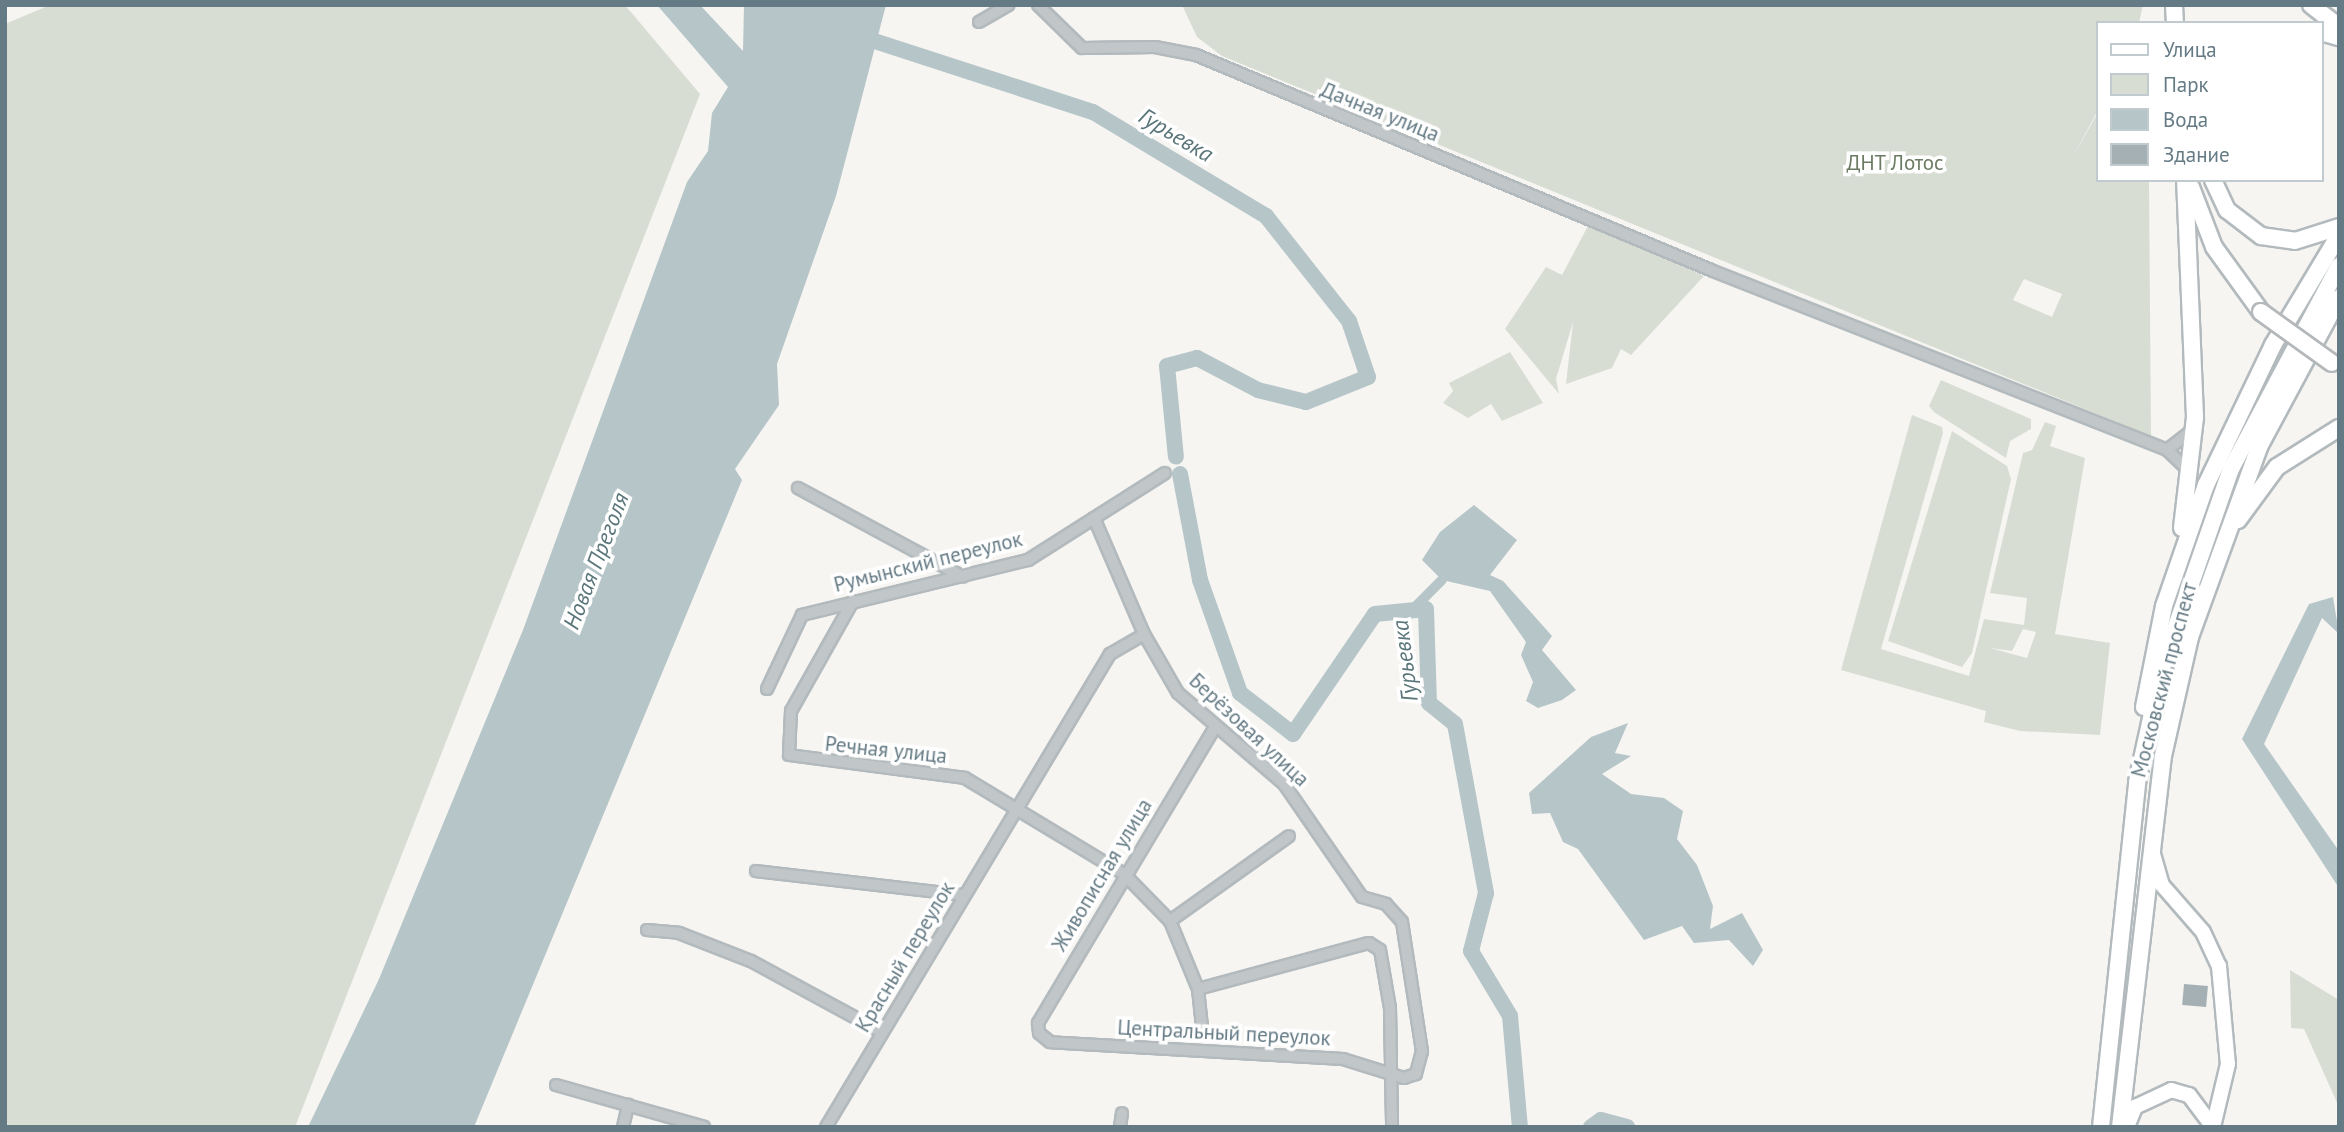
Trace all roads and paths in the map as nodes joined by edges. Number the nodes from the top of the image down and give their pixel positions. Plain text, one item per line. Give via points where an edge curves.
1 (1008, 5) edge
2 (1038, 5) edge
3 (2311, 5) edge
4 (979, 22) dead end
5 (2339, 27) edge
6 (2187, 182) edge
7 (2188, 182) edge
8 (2214, 182) edge
9 (2339, 227) edge
10 (2339, 235) edge
11 (2339, 266) edge
12 (2339, 298) edge
13 (2335, 365) edge
14 (2195, 417) junction
15 (2339, 428) edge
16 (2167, 450) junction
17 (1164, 473) dead end
18 (798, 488) dead end
19 (2189, 490) junction
20 (1094, 518) junction
21 (2210, 572) junction
22 (2174, 575) junction
23 (963, 577) junction
24 (853, 601) junction
25 (1144, 634) junction
26 (767, 689) dead end
27 (1215, 727) junction
28 (2137, 782) junction
29 (1017, 807) junction
30 (1289, 836) dead end
31 (2151, 849) junction
32 (756, 871) dead end
33 (1124, 874) junction
34 (964, 895) junction
35 (1170, 921) junction
36 (647, 930) dead end
37 (1198, 989) junction
38 (1202, 1027) dead end
39 (882, 1032) junction
40 (1050, 1042) joint
41 (1393, 1074) junction
42 (556, 1085) dead end
43 (628, 1105) junction
44 (1122, 1113) dead end
45 (623, 1127) edge
46 (704, 1127) edge
47 (826, 1127) edge
48 (1120, 1127) edge
49 (1392, 1127) edge
50 (2101, 1127) edge
51 (2120, 1127) edge
52 (2127, 1127) edge
53 (2213, 1127) edge

1 - 4 street
2 - 16 street, Дачная улица via 1082,48 1155,47 1196,55 1713,271
3 - 5 highway
6 - 14 highway
7 - 13 highway, bridge via 2214,247 2261,312
8 - 9 highway via 2227,210 2261,236 2295,241
10 - 22 highway via 2249,391
11 - 28 highway, Московский проспект via 2268,391 2219,500 2167,653
12 - 21 highway, Московский проспект via 2264,436
14 - 16 street via 2186,439
14 - 19 highway
15 - 21 highway via 2292,454 2263,483
16 - 19 street via 2185,462
17 - 20 street, Румынский переулок
18 - 23 street
19 - 22 highway
20 - 23 street, Румынский переулок via 1028,559
20 - 25 street, Берёзовая улица
21 - 31 highway, Московский проспект via 2168,727
22 - 28 highway via 2152,655
23 - 24 street, Румынский переулок
24 - 26 street, Румынский переулок via 802,615
24 - 29 street, Речная улица via 791,711 789,755 965,778
25 - 27 street, Берёзовая улица via 1178,693
25 - 29 street, Красный переулок via 1110,654
27 - 33 street, Живописная улица
27 - 41 street, Берёзовая улица via 1284,785 1362,897 1386,904 1402,922 1422,1061 1411,1077
28 - 50 highway, Московский проспект
29 - 33 street, Речная улица
29 - 34 street, Красный переулок
30 - 35 street
31 - 51 highway, Московский проспект
31 - 53 main road via 2162,886 2203,932 2219,966 2228,1064
32 - 34 street
33 - 35 street, Центральный переулок
33 - 40 street, Живописная улица via 1038,1023 1039,1033
34 - 39 street, Красный переулок
35 - 37 street, Центральный переулок
36 - 39 street via 679,933 751,961
37 - 38 street, Центральный переулок
37 - 41 street via 1360,942 1380,950
39 - 47 street, Красный переулок
40 - 41 street, Центральный переулок via 1343,1059
41 - 49 street
42 - 43 street
43 - 45 street
43 - 46 street
44 - 48 street
52 - 53 main road via 2136,1107 2153,1095 2189,1095

